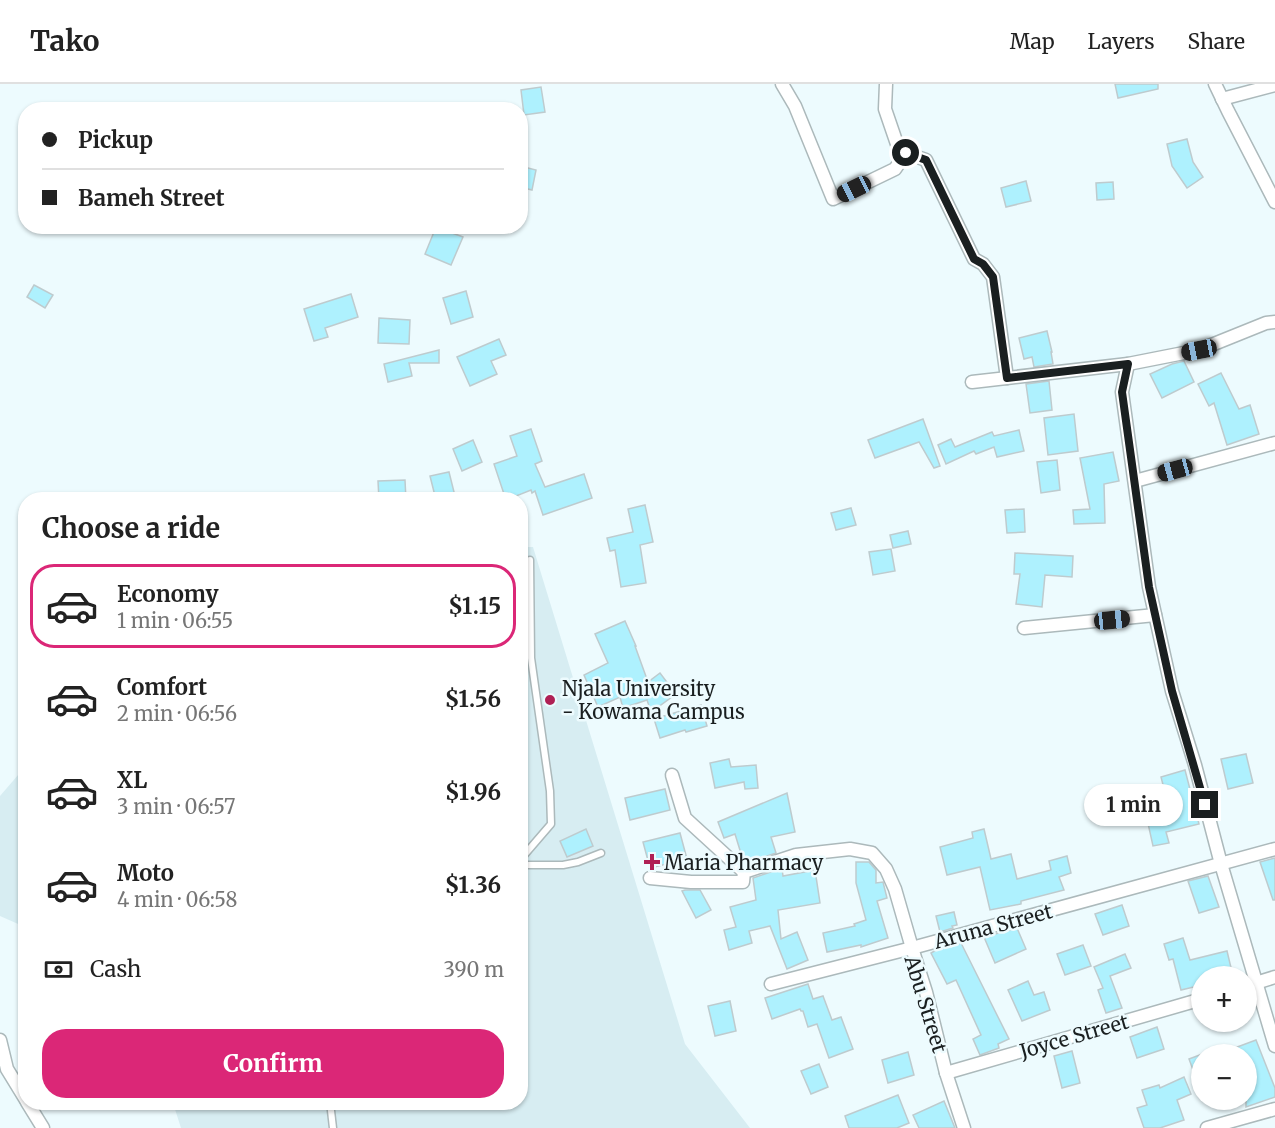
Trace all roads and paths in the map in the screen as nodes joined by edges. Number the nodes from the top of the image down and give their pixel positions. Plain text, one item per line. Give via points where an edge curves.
1 (782, 84) edge
2 (886, 84) edge
3 (1215, 84) edge
4 (1275, 85) edge
5 (1222, 99) junction
6 (906, 153) junction
7 (1275, 202) edge
8 (1275, 322) edge
9 (1128, 364) junction
10 (1007, 378) junction
11 (972, 382) dead end
12 (1275, 443) edge
13 (1135, 481) junction
14 (530, 560) dead end
15 (1155, 615) junction
16 (1024, 628) dead end
17 (672, 775) dead end
18 (1275, 849) edge
19 (528, 851) edge
20 (601, 853) dead end
21 (1221, 864) junction
22 (528, 865) edge
23 (743, 877) junction
24 (650, 878) dead end
25 (912, 948) junction
26 (1246, 966) edge
27 (1275, 977) edge
28 (1257, 982) edge
29 (771, 984) dead end
30 (1257, 1000) edge
31 (1191, 1002) edge
32 (0, 1040) edge
33 (1275, 1046) edge
34 (3, 1062) edge
35 (946, 1073) junction
36 (18, 1088) edge
37 (1275, 1109) edge
38 (32, 1110) edge
39 (331, 1110) edge
40 (43, 1128) edge
41 (333, 1128) edge
42 (964, 1128) edge
43 (1207, 1128) edge

1 - 6 street via 833,199 895,169
2 - 6 street via 885,109 897,144
3 - 5 street
4 - 5 street
5 - 7 street
6 - 10 street via 926,160 974,259 993,277
8 - 9 street via 1199,350
9 - 10 street
9 - 13 street via 1122,392
10 - 11 street
12 - 13 street
13 - 15 street
14 - 19 lane via 531,658 551,824
15 - 16 street
15 - 21 street via 1172,691
17 - 23 street via 685,818
18 - 21 street, Aruna Street
20 - 22 lane via 563,865
21 - 25 street, Aruna Street
21 - 26 street
23 - 24 street, Aruna Street via 691,882
23 - 25 street, Aruna Street via 796,855 850,849 872,853 895,889
25 - 29 street, Abu Street
25 - 35 street, Abu Street
27 - 28 street
30 - 33 street
31 - 35 street, Joyce Street
32 - 34 street
34 - 36 street
35 - 42 street, Abu Street
37 - 43 street
38 - 40 street
39 - 41 lane

